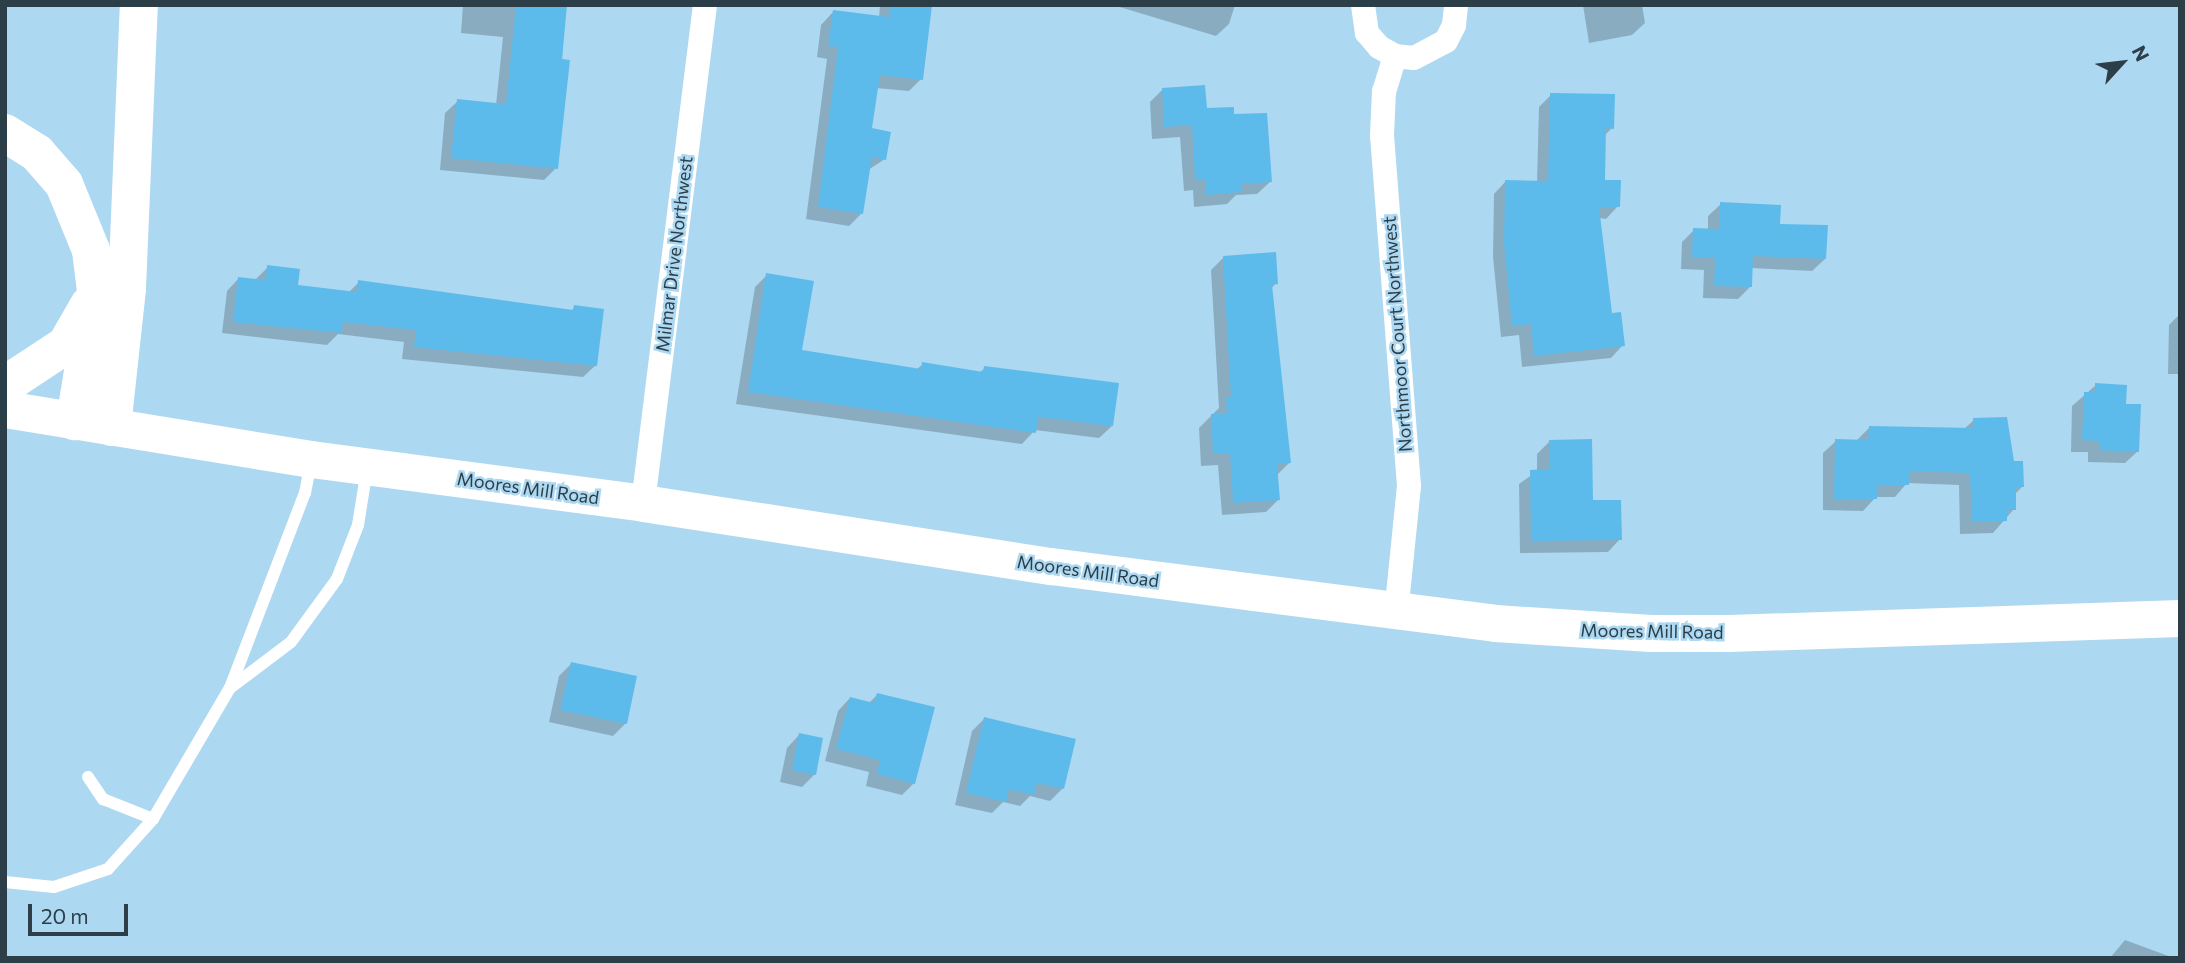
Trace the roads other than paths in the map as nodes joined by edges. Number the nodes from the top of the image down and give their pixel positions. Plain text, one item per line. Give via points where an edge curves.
1 (139, 5) edge
2 (705, 5) edge
3 (1363, 5) edge
4 (1456, 5) edge
5 (1395, 56) junction
6 (5, 133) edge
7 (96, 291) junction
8 (5, 385) edge
9 (5, 409) edge
10 (75, 421) junction
11 (112, 426) junction
12 (312, 459) junction
13 (368, 467) junction
14 (643, 503) junction
15 (1396, 613) junction
16 (2180, 618) edge
17 (230, 688) junction
18 (88, 777) dead end
19 (153, 819) junction
20 (5, 883) edge

1 - 11 highway via 127,288
2 - 14 street, Milmar Drive Northwest
3 - 5 street via 1367,33
4 - 5 street via 1446,41 1422,55
5 - 15 street, Northmoor Court Northwest via 1384,91 1382,135 1409,486
6 - 7 highway via 37,153 64,184 91,250
7 - 8 highway via 66,345
7 - 10 highway
9 - 10 street, Moores Mill Road
10 - 11 street, Moores Mill Road
11 - 12 street, Moores Mill Road
12 - 13 street, Moores Mill Road
12 - 17 lane via 305,493
13 - 14 street, Moores Mill Road
13 - 17 lane via 358,525 337,579 291,642
14 - 15 street, Moores Mill Road
15 - 16 street, Moores Mill Road via 1651,633
17 - 19 lane
18 - 19 lane via 103,799
19 - 20 lane via 108,869 54,887

